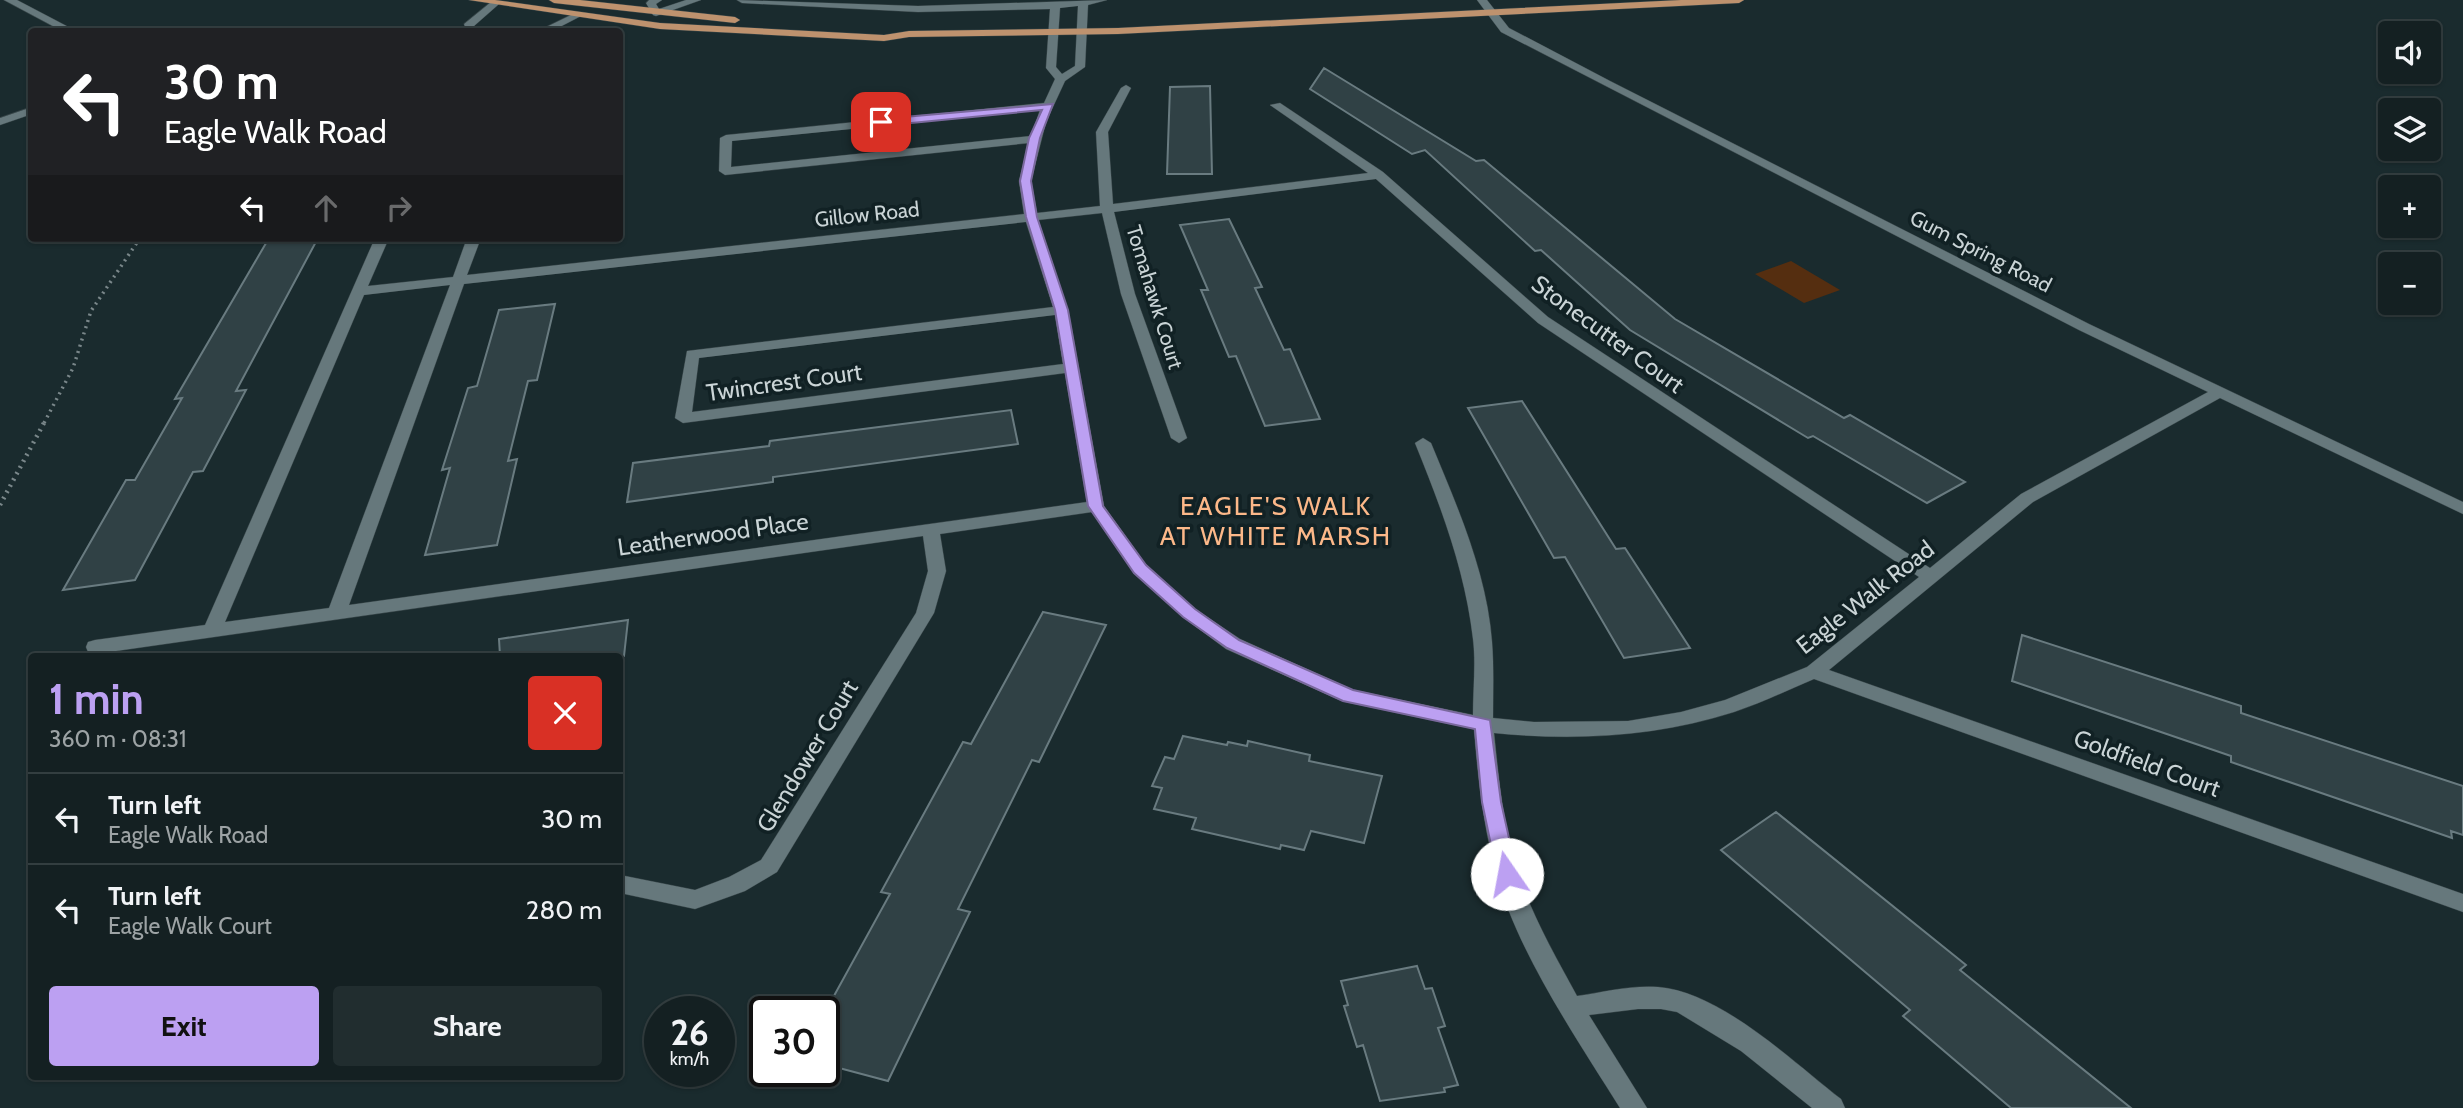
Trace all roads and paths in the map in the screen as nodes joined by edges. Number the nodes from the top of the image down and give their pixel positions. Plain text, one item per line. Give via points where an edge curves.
1 (9, 0) edge
2 (474, 0) edge
3 (552, 0) edge
4 (657, 0) edge
5 (696, 0) edge
6 (742, 0) edge
7 (1102, 0) edge
8 (1482, 0) edge
9 (1739, 0) edge
10 (494, 4) junction
11 (1083, 4) junction
12 (1055, 6) junction
13 (1490, 12) junction
14 (656, 13) junction
15 (576, 16) junction
16 (65, 28) edge
17 (469, 28) edge
18 (550, 28) edge
19 (1083, 32) junction
20 (1054, 33) junction
21 (909, 34) junction
22 (1061, 79) junction
23 (1126, 88) dead end
24 (1276, 105) dead end
25 (1049, 106) junction
26 (28, 112) edge
27 (0, 122) edge
28 (1034, 138) junction
29 (1379, 175) junction
30 (1107, 209) junction
31 (1031, 217) junction
32 (137, 242) edge
33 (380, 242) edge
34 (473, 242) edge
35 (461, 280) junction
36 (359, 291) junction
37 (1062, 310) junction
38 (1073, 367) junction
39 (2218, 393) junction
40 (1179, 438) dead end
41 (1423, 443) dead end
42 (0, 505) edge
43 (1096, 506) junction
44 (2463, 509) edge
45 (929, 528) junction
46 (1931, 577) junction
47 (337, 612) junction
48 (212, 630) junction
49 (95, 647) dead end
50 (1814, 672) junction
51 (1483, 724) junction
52 (623, 885) edge
53 (2463, 903) edge
54 (1571, 1008) junction
55 (1634, 1108) edge
56 (1832, 1108) edge

1 - 16 street
2 - 10 main road
3 - 14 main road
4 - 14 street via 651,3
5 - 14 street
6 - 12 street via 918,9
7 - 11 street
8 - 13 street, Gum Spring Road
9 - 13 main road
10 - 15 main road
10 - 17 street via 470,22
11 - 12 street
11 - 19 street
12 - 20 street
13 - 19 main road
13 - 39 street, Gum Spring Road via 1505,30 1606,83
14 - 21 main road via 892,27
15 - 18 street
15 - 21 main road via 787,35 884,38
19 - 20 main road
19 - 22 street, Eagle Walk Road via 1080,67
20 - 21 main road
20 - 22 street via 1051,68
22 - 25 street, Eagle Walk Road
23 - 30 street, Tomahawk Court via 1102,132
24 - 29 street, Stonecutter Court
25 - 28 street, Eagle Walk Road
25 - 28 street via 726,138 724,171
26 - 27 street
28 - 31 street, Eagle Walk Road via 1025,181
29 - 30 street, Gillow Road
29 - 46 street, Stonecutter Court via 1553,327
30 - 31 street, Gillow Road
30 - 40 street, Tomahawk Court via 1128,294
31 - 35 street, Gillow Road
31 - 37 street, Eagle Walk Road
32 - 42 path via 91,311 73,368
33 - 36 street
34 - 35 street
35 - 36 street, Gillow Road
35 - 47 street
36 - 48 street
37 - 38 street, Eagle Walk Road
37 - 38 street, Twincrest Court via 692,354 683,418
38 - 43 street, Eagle Walk Road
39 - 44 street, Gum Spring Road
39 - 46 street, Eagle Walk Road via 2027,498
41 - 51 street via 1453,516 1472,583 1483,641
43 - 45 street, Leatherwood Place
43 - 51 street, Eagle Walk Road via 1140,569 1233,644 1349,696
45 - 47 street, Leatherwood Place
45 - 52 street, Glendower Court via 939,557 938,578 925,613 769,866 695,900
46 - 50 street, Eagle Walk Road
47 - 48 street, Leatherwood Place
48 - 49 street, Leatherwood Place
50 - 51 street, Eagle Walk Road via 1777,689 1681,719 1628,728 1534,729
50 - 53 street, Goldfield Court
51 - 54 street via 1491,802 1507,874 1528,927
54 - 55 street
54 - 56 street via 1665,998 1694,1009

